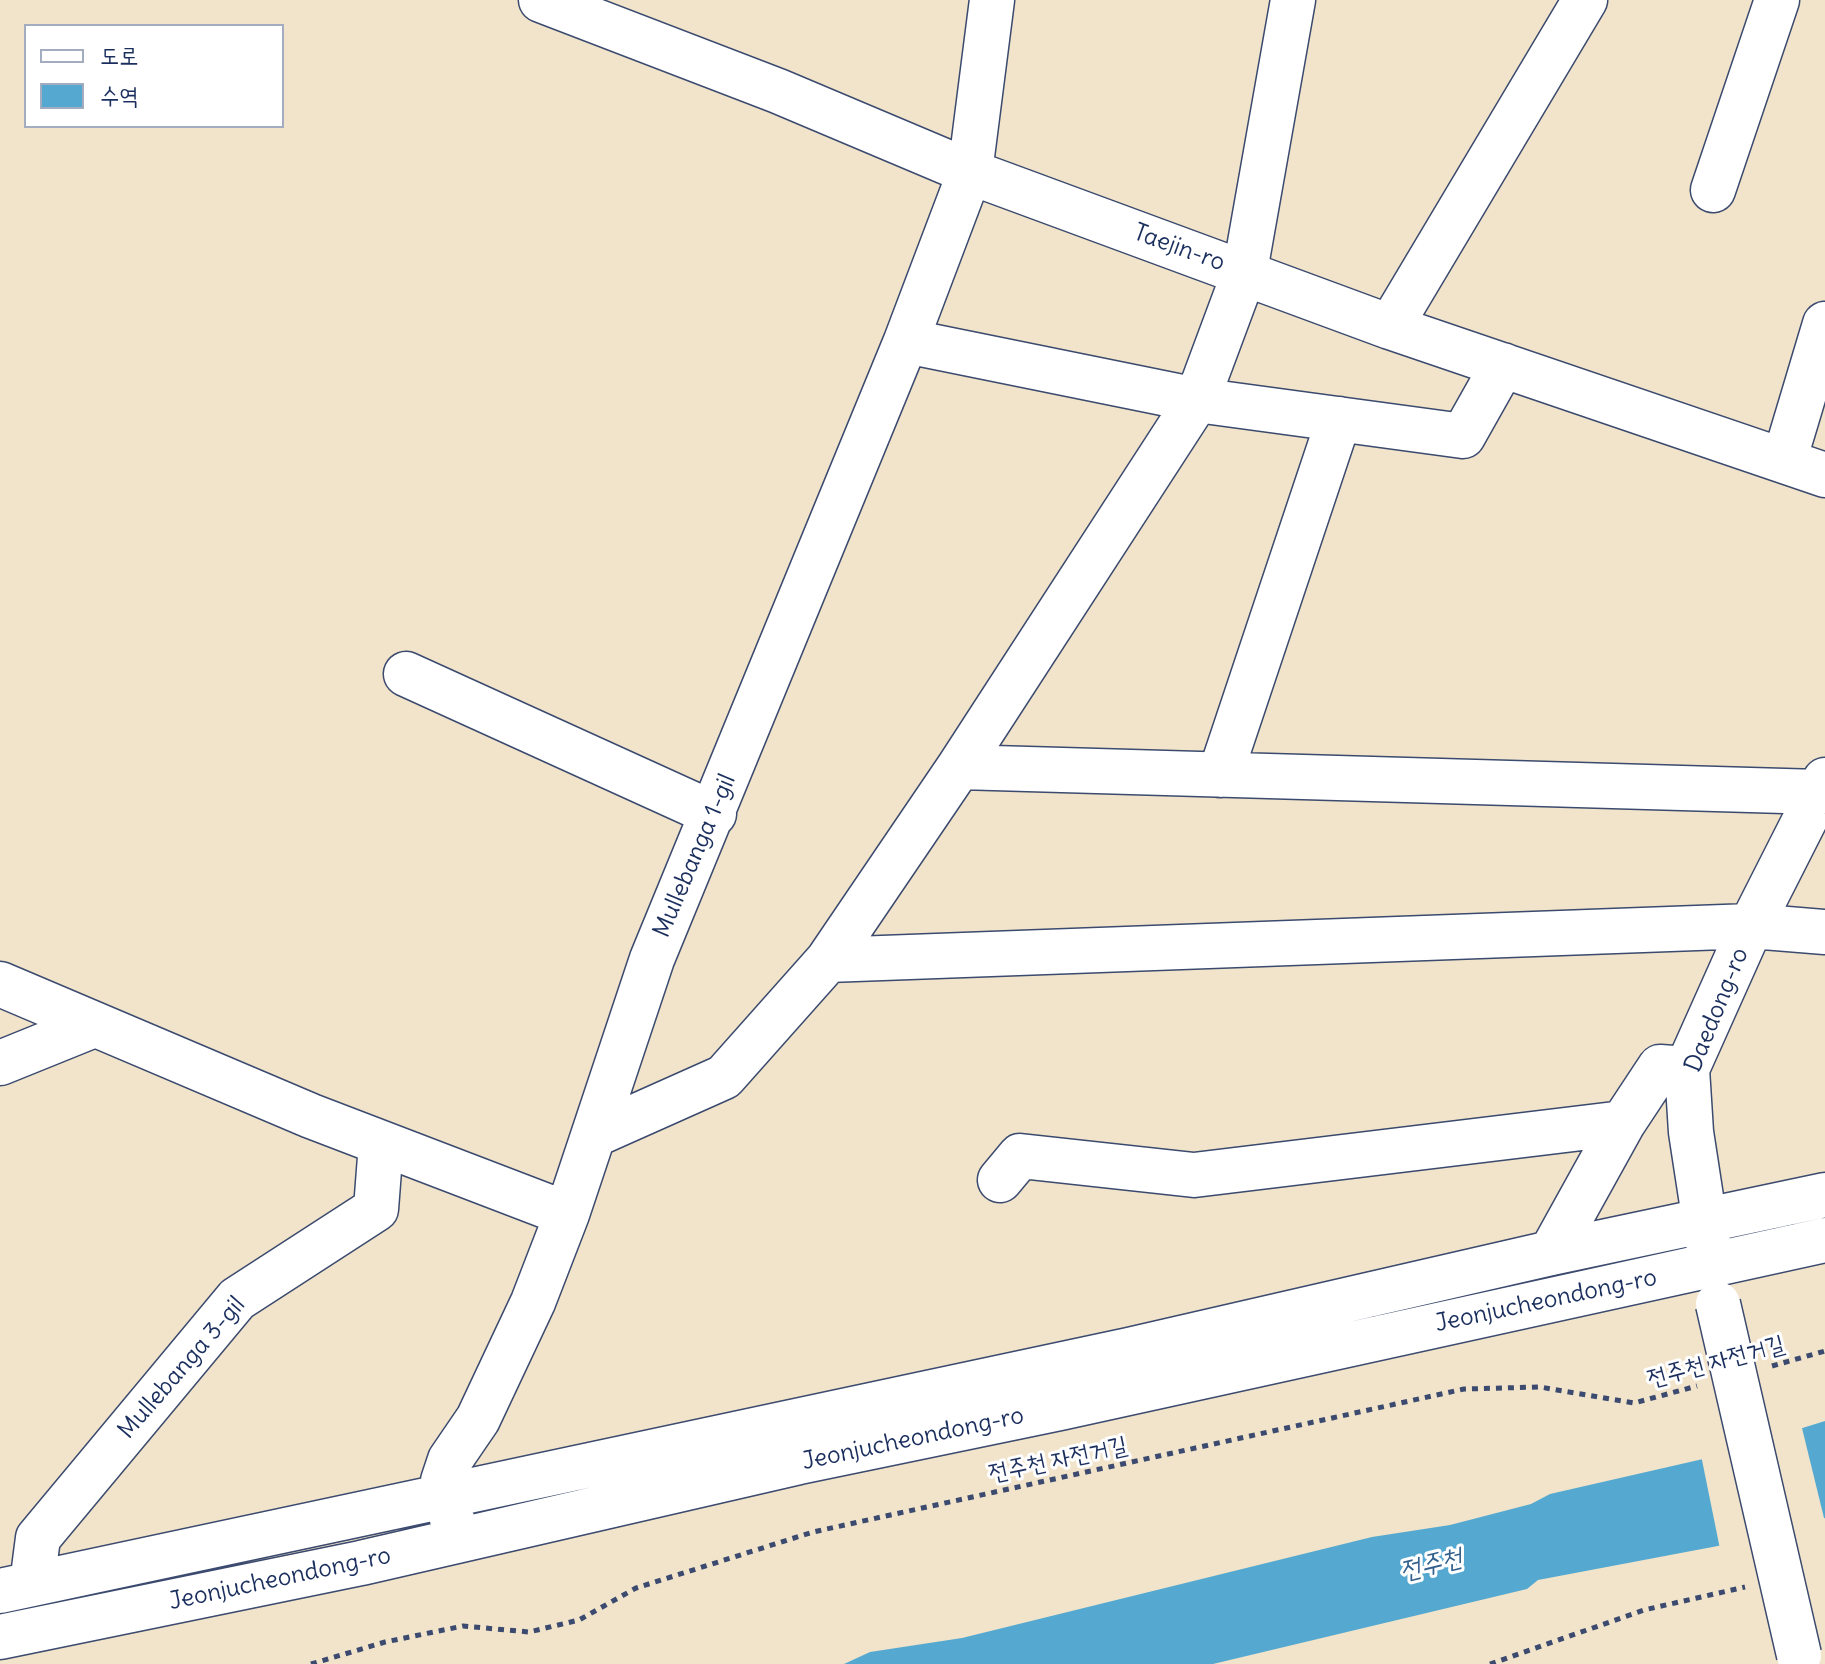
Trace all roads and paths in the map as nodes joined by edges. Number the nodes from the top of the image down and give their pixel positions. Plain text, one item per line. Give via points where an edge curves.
1 (541, 0) edge
2 (992, 0) edge
3 (1293, 0) edge
4 (1585, 0) edge
5 (1777, 0) edge
6 (970, 172) junction
7 (1713, 190) dead end
8 (1245, 271) junction
9 (1825, 324) edge
10 (1390, 327) junction
11 (906, 341) junction
12 (1503, 365) junction
13 (1197, 400) junction
14 (1339, 419) junction
15 (1784, 461) junction
16 (1825, 475) edge
17 (406, 674) dead end
18 (959, 767) junction
19 (1220, 775) junction
20 (1822, 786) edge
21 (714, 814) junction
22 (1751, 926) junction
23 (1825, 932) edge
24 (828, 960) junction
25 (0, 984) edge
26 (94, 1025) junction
27 (0, 1063) edge
28 (1687, 1069) junction
29 (1623, 1123) junction
30 (594, 1135) junction
31 (381, 1144) junction
32 (1000, 1180) dead end
33 (1825, 1195) edge
34 (567, 1214) junction
35 (1705, 1222) junction
36 (1825, 1240) edge
37 (1551, 1253) junction
38 (1715, 1285) junction
39 (1825, 1351) edge
40 (1770, 1366) dead end
41 (1710, 1383) dead end
42 (446, 1494) junction
43 (457, 1540) junction
44 (1750, 1585) dead end
45 (16, 1587) edge
46 (0, 1637) edge
47 (1800, 1659) edge
48 (311, 1664) edge
49 (1490, 1664) edge

1 - 6 street, Taejin-ro
2 - 6 street, Mullebanga 1-gil
3 - 8 street
4 - 10 street
5 - 7 street
6 - 8 street, Taejin-ro
6 - 11 street, Mullebanga 1-gil
8 - 10 street, Taejin-ro
8 - 13 street
9 - 15 street
10 - 12 street, Taejin-ro
11 - 13 street
11 - 21 street, Mullebanga 1-gil
12 - 14 street via 1463,436
12 - 15 street, Taejin-ro
13 - 14 street
13 - 18 street
14 - 19 street
15 - 16 street, Taejin-ro
17 - 21 street
18 - 19 street
18 - 24 street
19 - 20 street
20 - 22 street, Daedong-ro
21 - 30 street, Mullebanga 1-gil via 652,959
22 - 23 street
22 - 24 street
22 - 28 street, Daedong-ro
24 - 30 street via 724,1077
25 - 26 street
26 - 27 street
26 - 31 street
28 - 29 street via 1660,1067
28 - 35 street, Daedong-ro
29 - 32 street via 1194,1175 1020,1156
29 - 37 street
30 - 34 street, Mullebanga 1-gil
31 - 34 street
31 - 45 street, Mullebanga 3-gil via 376,1209 237,1299 38,1538
33 - 35 street, Jeonjucheondong-ro
34 - 42 street, Mullebanga 1-gil via 484,1406 450,1460 443,1481
35 - 37 street, Jeonjucheondong-ro
35 - 38 street, Daedong-ro
36 - 38 street, Jeonjucheondong-ro
37 - 42 street, Jeonjucheondong-ro via 1114,1353
38 - 43 street, Jeonjucheondong-ro via 799,1462
38 - 47 street, Daedong-ro, bridge
39 - 40 path, 전주천 자전거길
41 - 48 path, 전주천 자전거길 via 1634,1403 1540,1387 1464,1389 813,1532 636,1588 579,1620 529,1632 463,1626
42 - 43 street, Mullebanga 1-gil
42 - 45 street, Jeonjucheondong-ro
43 - 46 street, Jeonjucheondong-ro
44 - 49 path via 1644,1610

